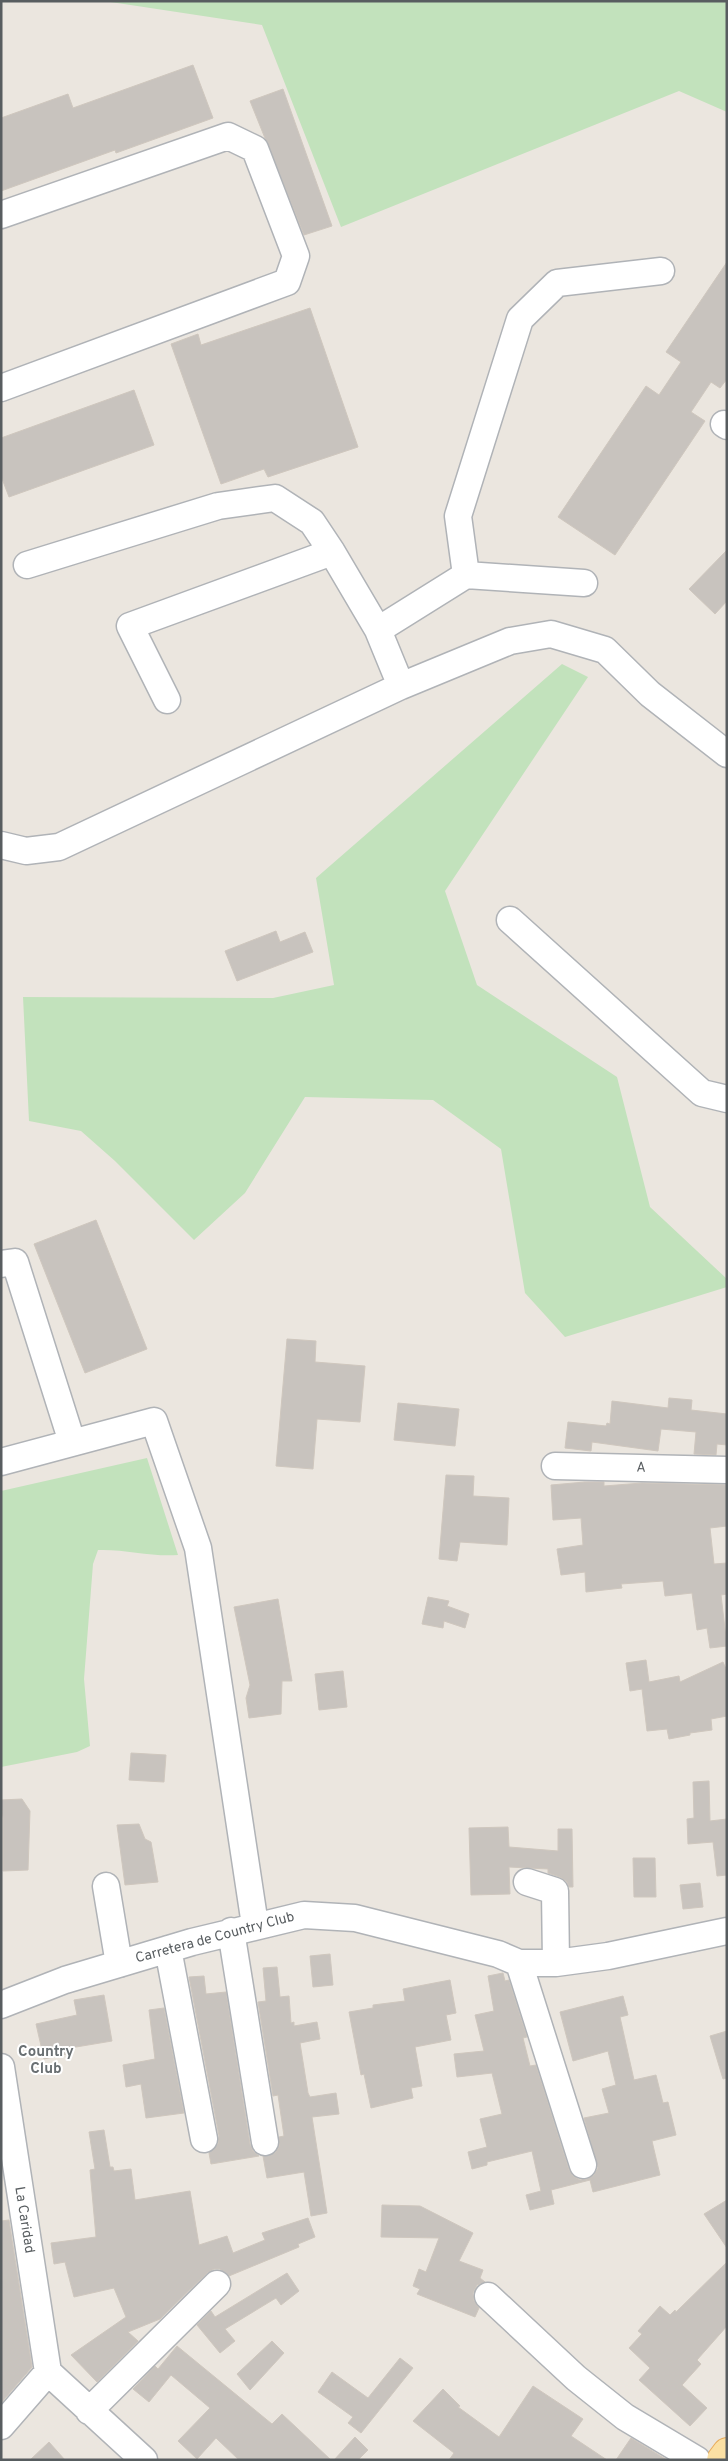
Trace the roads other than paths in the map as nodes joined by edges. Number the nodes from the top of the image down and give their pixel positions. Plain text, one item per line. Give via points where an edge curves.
1 (1, 215) edge
2 (660, 271) dead end
3 (1, 388) edge
4 (332, 552) junction
5 (27, 565) dead end
6 (466, 575) junction
7 (584, 583) dead end
8 (378, 630) junction
9 (401, 686) junction
10 (167, 700) dead end
11 (727, 754) edge
12 (1, 845) edge
13 (510, 920) dead end
14 (727, 1099) edge
15 (1, 1264) edge
16 (72, 1442) junction
17 (1, 1462) edge
18 (555, 1466) dead end
19 (727, 1470) edge
20 (527, 1882) dead end
21 (106, 1886) dead end
22 (243, 1928) junction
23 (727, 1931) edge
24 (168, 1949) junction
25 (556, 1962) junction
26 (519, 1963) junction
27 (119, 1964) junction
28 (1, 2005) edge
29 (1, 2067) edge
30 (204, 2139) dead end
31 (265, 2142) dead end
32 (583, 2165) dead end
33 (217, 2284) dead end
34 (488, 2296) dead end
35 (48, 2372) junction
36 (89, 2411) junction
37 (1, 2426) edge
38 (727, 2452) edge
39 (144, 2460) edge
40 (697, 2460) edge
41 (721, 2460) edge

1 - 3 street via 228,136 255,149 296,256 287,282
2 - 6 street via 557,283 520,319 458,516
4 - 5 street via 312,522 275,498 218,506
4 - 8 street
4 - 10 street via 130,626
6 - 7 street
6 - 8 street
8 - 9 street
9 - 11 street via 510,641 551,634 605,650 650,694
9 - 12 street via 59,847 26,851
13 - 14 street via 702,1093
15 - 16 street via 15,1262
16 - 17 street
16 - 22 street via 154,1421 198,1548
18 - 19 street, A
20 - 25 street via 555,1891
21 - 27 street
22 - 24 street, Carretera de Country Club
22 - 26 street, Carretera de Country Club via 304,1915 355,1918 498,1954
22 - 31 street
23 - 25 street, Carretera de Country Club via 608,1956
24 - 27 street, Carretera de Country Club
24 - 30 street
25 - 26 street, Carretera de Country Club
26 - 32 street
27 - 28 street, Carretera de Country Club via 65,1980
29 - 35 street, La Caridad
33 - 36 street
34 - 40 street via 583,2384 625,2417
35 - 36 street
35 - 37 street
36 - 39 street
38 - 41 main road

